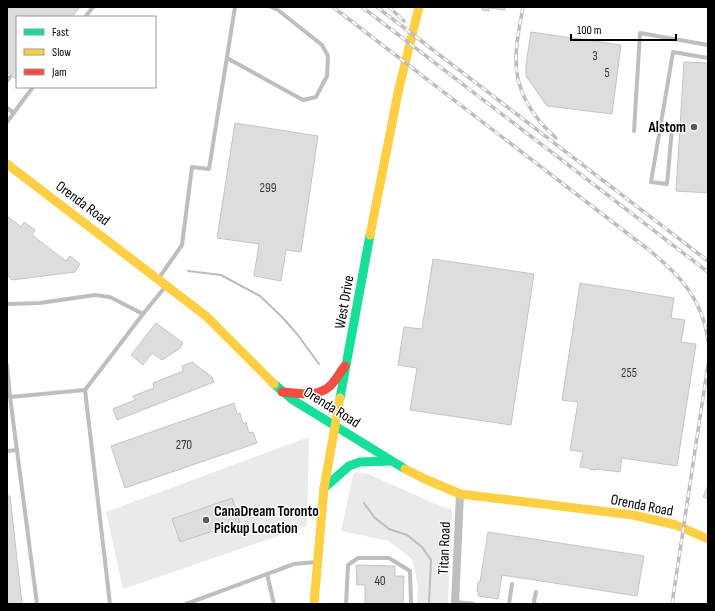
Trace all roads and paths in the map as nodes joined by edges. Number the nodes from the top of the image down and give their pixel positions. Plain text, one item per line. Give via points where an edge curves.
1 (92, 7) edge
2 (235, 7) edge
3 (272, 7) edge
4 (419, 7) edge
5 (86, 16) edge
6 (707, 44) edge
7 (227, 58) junction
8 (708, 58) edge
9 (32, 88) edge
10 (7, 108) edge
11 (14, 113) junction
12 (7, 122) edge
13 (660, 128) junction
14 (634, 131) dead end
15 (7, 164) edge
16 (159, 278) junction
17 (167, 284) junction
18 (7, 304) edge
19 (142, 314) junction
20 (347, 363) junction
21 (7, 365) edge
22 (86, 390) junction
23 (282, 392) junction
24 (10, 397) junction
25 (336, 427) junction
26 (17, 450) junction
27 (7, 451) edge
28 (391, 461) junction
29 (324, 488) junction
30 (460, 494) junction
31 (708, 539) edge
32 (317, 562) junction
33 (267, 574) junction
34 (512, 584) dead end
35 (536, 592) dead end
36 (411, 602) dead end
37 (455, 603) edge
38 (36, 604) edge
39 (110, 604) edge
40 (186, 604) edge
41 (274, 604) edge
42 (314, 604) edge
43 (346, 604) edge
44 (474, 604) edge
45 (509, 604) edge
46 (535, 604) edge

1 - 5 lane
2 - 7 lane
3 - 7 lane via 322,45 328,56 327,76 316,97 303,100
4 - 20 street, West Drive via 399,88
6 - 14 lane via 640,32
7 - 16 lane via 209,169 192,167 182,245
8 - 13 lane via 673,52
9 - 11 lane
10 - 11 lane
11 - 12 lane
13 - 13 lane via 651,182 667,184 672,129
15 - 16 street, Orenda Road
16 - 17 street, Orenda Road
17 - 19 lane
17 - 23 street, Orenda Road via 206,316
18 - 19 lane via 40,303 94,295 110,297
19 - 22 lane
20 - 23 street via 324,391 313,394
20 - 25 street, West Drive
21 - 24 lane
22 - 24 lane
22 - 39 lane
23 - 25 street, Orenda Road
24 - 26 lane
25 - 28 street, Orenda Road
25 - 29 street, West Drive
26 - 27 lane
26 - 38 lane
28 - 29 street via 360,462 349,466
28 - 30 street, Orenda Road
29 - 32 street, West Drive
30 - 31 street, Orenda Road via 633,515 676,525
30 - 37 street, Titan Road
32 - 33 lane via 294,564
32 - 42 street, West Drive
33 - 40 lane
33 - 41 lane
34 - 45 lane
35 - 46 lane
36 - 43 lane via 410,571 389,558 358,558 348,564
37 - 44 lane

